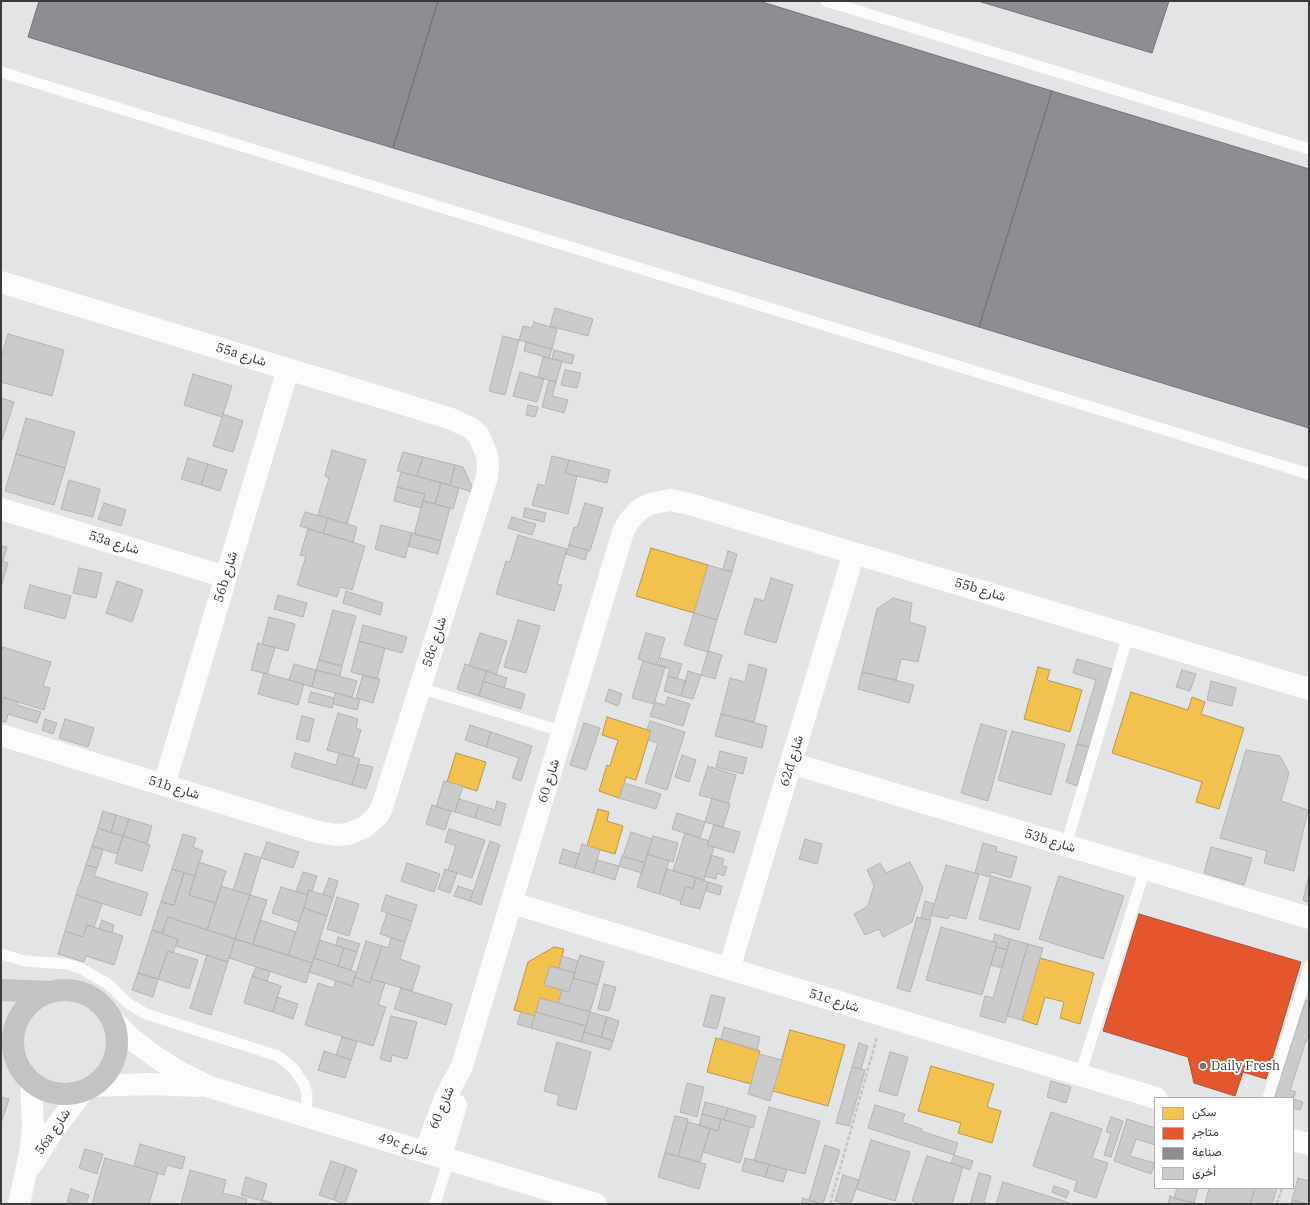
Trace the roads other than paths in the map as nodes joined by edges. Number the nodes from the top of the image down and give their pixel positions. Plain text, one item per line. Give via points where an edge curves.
1 (826, 1) edge
2 (1, 72) edge
3 (1309, 149) edge
4 (1, 282) edge
5 (288, 370) junction
6 (478, 434) joint
7 (1309, 474) edge
8 (649, 504) joint
9 (1, 509) edge
10 (854, 553) junction
11 (226, 577) junction
12 (1128, 635) junction
13 (420, 688) junction
14 (1309, 689) edge
15 (564, 732) junction
16 (1, 735) edge
17 (791, 763) junction
18 (164, 785) junction
19 (348, 834) joint
20 (1066, 845) junction
21 (1145, 869) junction
22 (512, 903) junction
23 (1309, 918) edge
24 (1, 954) edge
25 (1309, 967) edge
26 (729, 969) junction
27 (1, 990) edge
28 (54, 992) junction
29 (111, 1018) junction
30 (8, 1046) edge
31 (1080, 1075) junction
32 (31, 1081) junction
33 (88, 1088) junction
34 (210, 1088) junction
35 (1154, 1097) edge
36 (1268, 1097) edge
37 (306, 1115) junction
38 (1294, 1140) edge
39 (1309, 1144) edge
40 (438, 1156) junction
41 (25, 1176) junction
42 (19, 1204) edge
43 (435, 1204) edge
44 (596, 1204) edge

1 - 3 lane
2 - 7 lane
4 - 5 street, 55a شارع
5 - 6 street, 55a شارع via 449,418
5 - 11 street, 56b شارع
6 - 13 street, 58c شارع via 487,455 487,477
8 - 10 street, 55b شارع via 660,501 682,502
8 - 15 street, شارع 60 via 638,511 623,532
9 - 11 street, 53a شارع
10 - 12 street, 55b شارع
10 - 17 street, 62d شارع
11 - 18 street, 56b شارع
12 - 14 street, 55b شارع
12 - 20 lane
13 - 15 lane
13 - 19 street, 58c شارع via 382,807 372,822
15 - 22 street, شارع 60
16 - 18 street, 51b شارع
17 - 20 street, 53b شارع
17 - 26 street, 62d شارع
18 - 19 street, 51b شارع via 325,834
20 - 21 street, 53b شارع
21 - 23 street, 53b شارع
21 - 31 lane
22 - 26 street, 51c شارع
22 - 40 street, شارع 60 via 462,1066 457,1102
24 - 37 lane via 25,961 66,964 80,968 108,984 129,1004 146,1014 278,1056 293,1068 304,1084 307,1094
25 - 36 lane
26 - 31 street, 51c شارع
27 - 28 street
28 - 29 street via 68,990 87,995 103,1007
28 - 30 street via 36,1000 21,1014 14,1040
29 - 33 street via 117,1036 116,1056 103,1078
29 - 34 street, 49c شارع via 156,1058
30 - 32 street
31 - 35 street, 51c شارع
32 - 33 street via 43,1089 56,1093 70,1094
32 - 41 street, 56a شارع via 33,1129
33 - 34 street, 49c شارع via 152,1084
33 - 41 street, 56a شارع via 52,1132
34 - 37 street, 49c شارع
37 - 40 street, 49c شارع
38 - 39 street
40 - 43 lane
40 - 44 street, 49c شارع
41 - 42 street, 56a شارع

